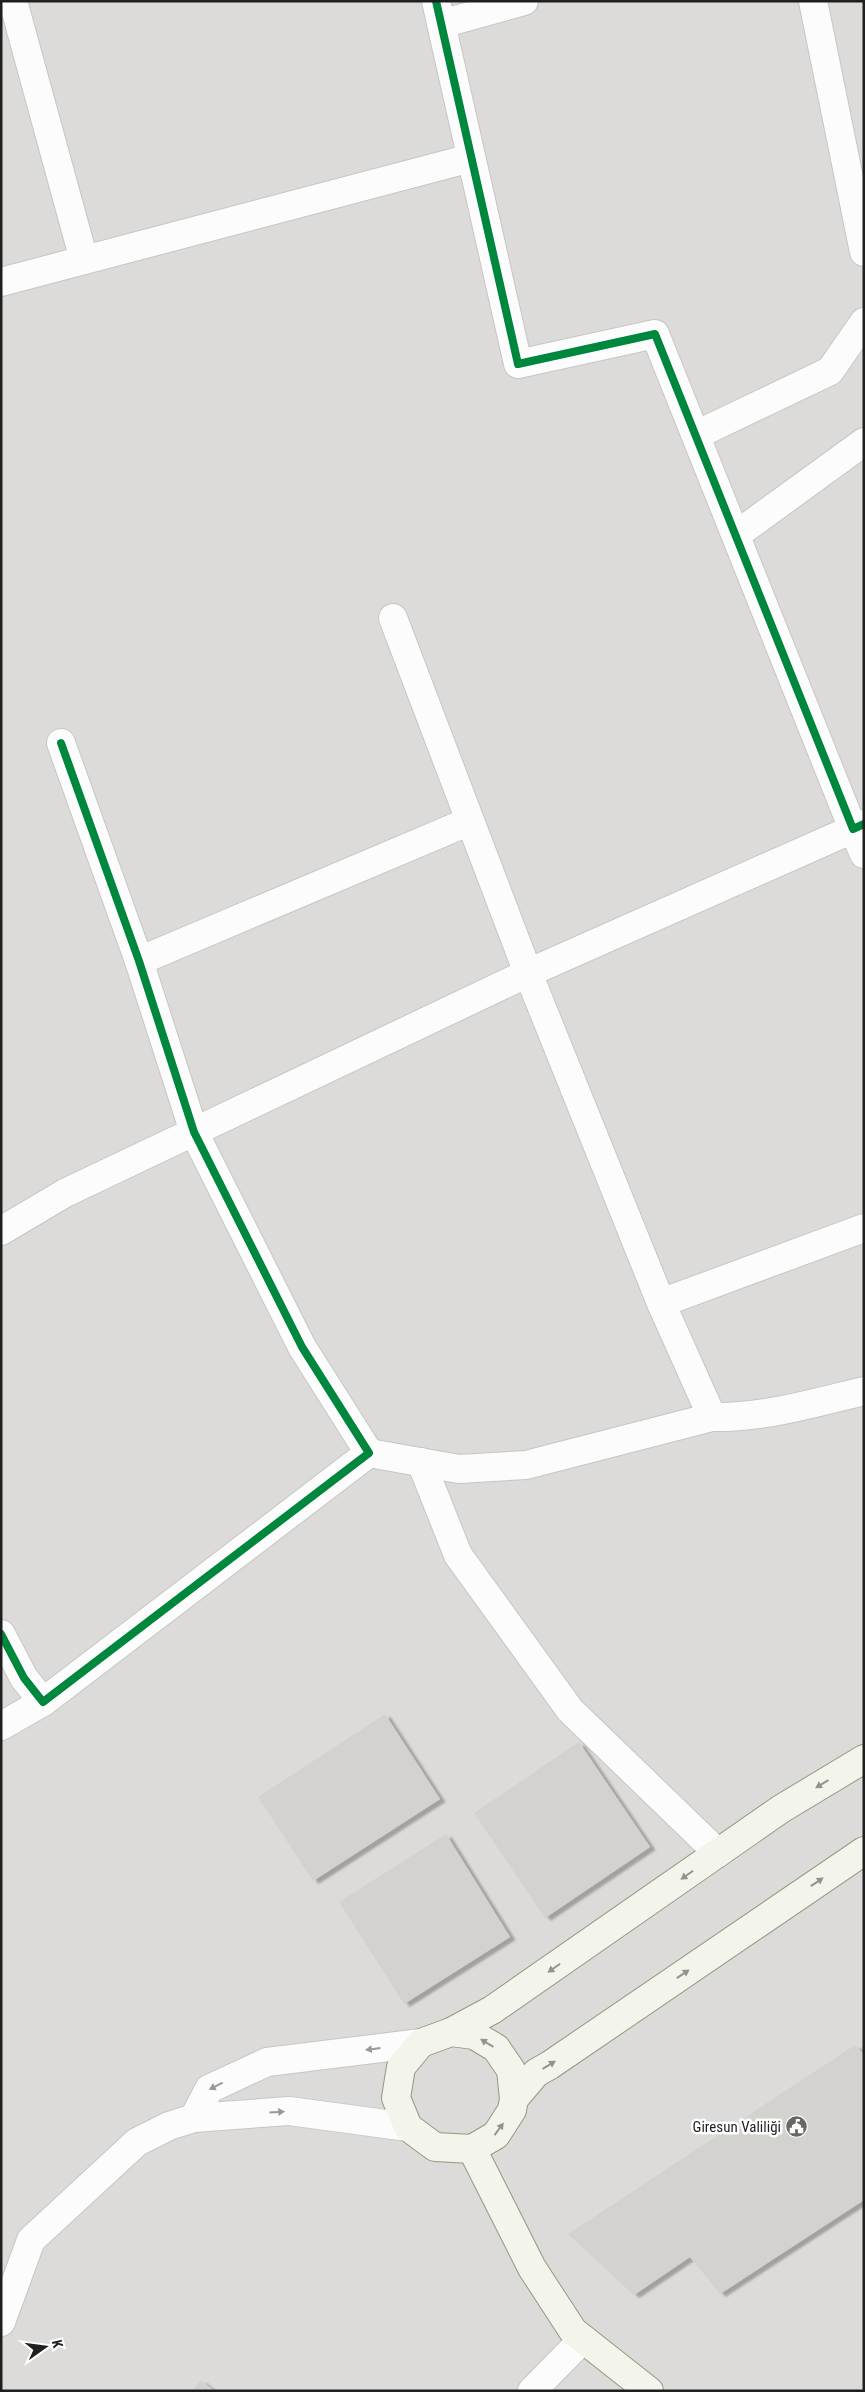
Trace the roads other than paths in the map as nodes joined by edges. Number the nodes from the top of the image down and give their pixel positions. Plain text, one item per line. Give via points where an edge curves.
1 (13, 1) edge
2 (524, 1) edge
3 (813, 1) edge
4 (439, 13) edge
5 (471, 158) junction
6 (864, 252) edge
7 (84, 260) junction
8 (1, 282) edge
9 (864, 322) edge
10 (696, 435) junction
11 (864, 442) edge
12 (736, 535) junction
13 (393, 618) dead end
14 (61, 743) dead end
15 (470, 820) junction
16 (859, 826) edge
17 (864, 854) edge
18 (140, 961) junction
19 (528, 973) junction
20 (194, 1132) junction
21 (864, 1228) edge
22 (1, 1230) edge
23 (661, 1303) junction
24 (864, 1391) edge
25 (712, 1417) junction
26 (369, 1453) junction
27 (421, 1462) junction
28 (1, 1634) edge
29 (43, 1702) junction
30 (1, 1726) edge
31 (864, 1759) edge
32 (864, 1850) edge
33 (718, 1853) junction
34 (452, 2032) junction
35 (421, 2043) junction
36 (514, 2098) junction
37 (194, 2118) junction
38 (408, 2127) junction
39 (472, 2148) junction
40 (1, 2322) edge
41 (583, 2339) junction
42 (532, 2391) edge
43 (649, 2391) edge

1 - 7 street
2 - 4 street
3 - 6 street
4 - 5 street
5 - 7 street
5 - 10 street via 518,364 655,334
7 - 8 street
9 - 10 street via 830,371
10 - 12 street
11 - 12 street
12 - 16 street
13 - 15 street
14 - 18 street
15 - 18 street
15 - 19 street
16 - 17 street
16 - 19 street
18 - 20 street
19 - 20 street
19 - 23 street
20 - 22 street via 66,1193
20 - 26 street via 302,1347
21 - 23 street
23 - 25 street
24 - 25 street via 792,1408 735,1417
25 - 27 street via 526,1465 458,1468
26 - 27 street
26 - 29 street
27 - 33 street via 458,1555 570,1710
28 - 29 street via 24,1678
29 - 30 street
31 -> 33 street via 781,1809
36 -> 32 street via 536,2073
33 -> 34 street via 492,2010
34 - 35 street
36 -> 34 street via 511,2070 496,2048 474,2036
35 -> 37 street via 267,2062 209,2089
35 - 38 street via 401,2067 396,2098
39 -> 36 street via 496,2135 512,2110
37 -> 38 street via 289,2111
37 - 40 street via 137,2142 31,2240
38 - 39 street via 435,2147
39 - 41 street via 532,2268 573,2330
41 - 42 street
41 - 43 street

